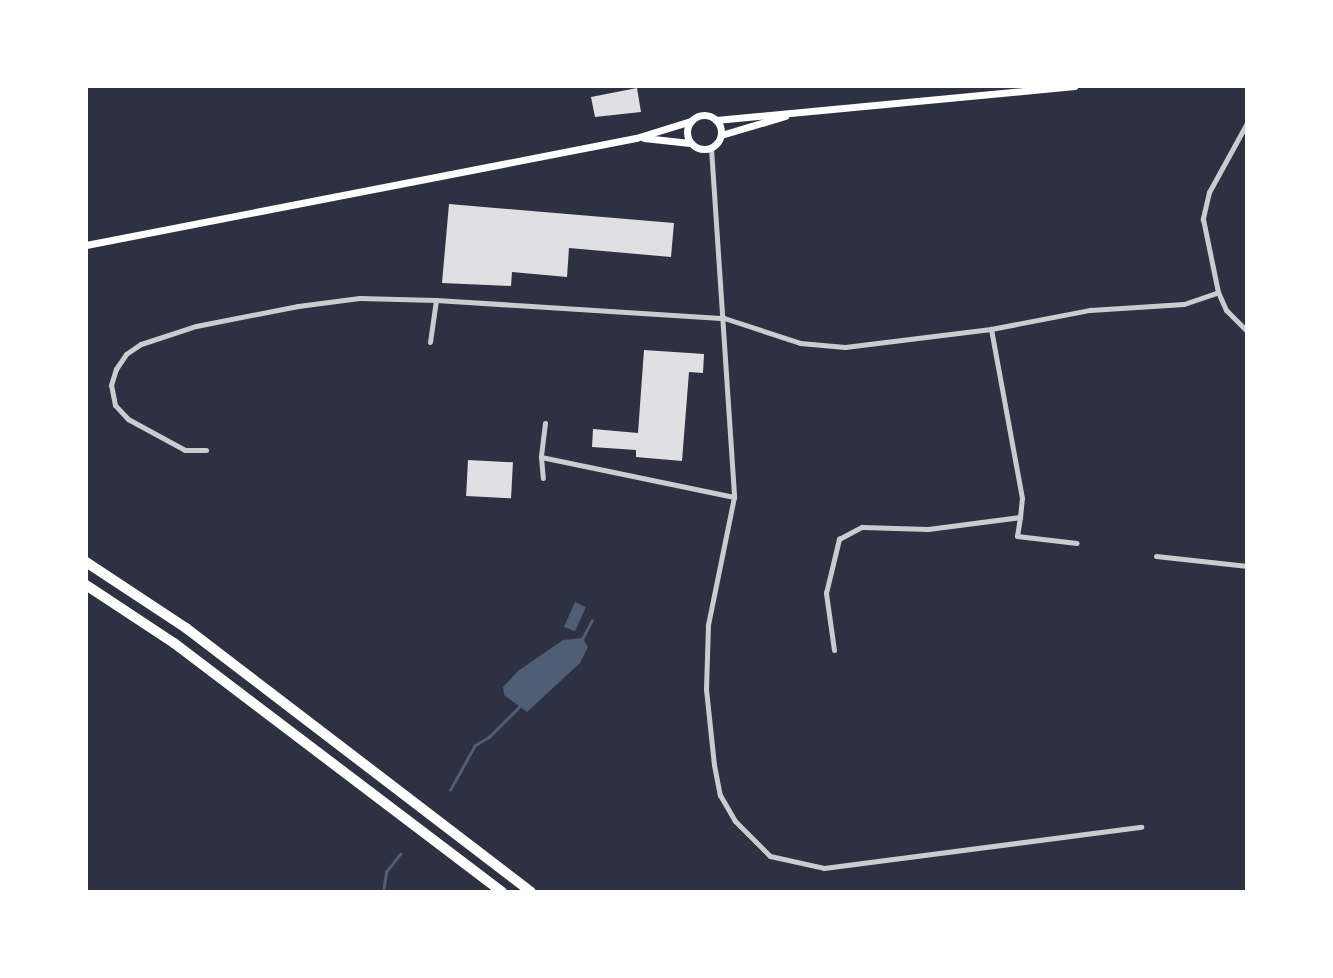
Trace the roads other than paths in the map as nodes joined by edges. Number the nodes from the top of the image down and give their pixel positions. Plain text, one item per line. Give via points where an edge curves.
1 (1074, 86) edge
2 (810, 111) junction
3 (716, 120) junction
4 (691, 121) junction
5 (1247, 122) edge
6 (721, 135) junction
7 (636, 138) junction
8 (690, 143) junction
9 (711, 148) junction
10 (86, 245) edge
11 (1218, 292) junction
12 (436, 300) junction
13 (724, 318) junction
14 (991, 329) junction
15 (1247, 331) edge
16 (430, 342) dead end
17 (545, 423) dead end
18 (206, 450) dead end
19 (541, 457) junction
20 (543, 478) dead end
21 (734, 497) junction
22 (1020, 517) junction
23 (1077, 543) dead end
24 (1156, 556) dead end
25 (86, 562) edge
26 (1247, 566) edge
27 (86, 585) edge
28 (834, 650) dead end
29 (1141, 827) dead end
30 (502, 892) edge
31 (531, 892) edge

1 - 2 main road
2 - 3 main road
2 - 6 main road
3 - 4 main road via 704,115
3 - 6 main road
4 - 7 main road
4 - 8 main road
5 - 11 street via 1205,207
6 - 9 main road
7 - 8 main road
7 - 10 main road
8 - 9 main road
9 - 13 street
11 - 14 street via 1184,304 1090,310
11 - 15 street via 1226,310
12 - 13 street
12 - 16 street
12 - 18 street via 359,298 298,306 196,327 141,344 126,354 111,384 115,405 128,419 185,450
13 - 14 street via 800,343 845,347
13 - 21 street
14 - 22 street via 1022,498
17 - 19 street
19 - 20 street
19 - 21 street
21 - 29 street via 708,625 706,689 711,743 720,794 735,821 770,856 824,868
22 - 23 street via 1017,536
22 - 28 street via 928,529 862,527 839,539 826,593
24 - 26 street
25 - 31 highway via 186,628
27 - 30 highway via 174,643

